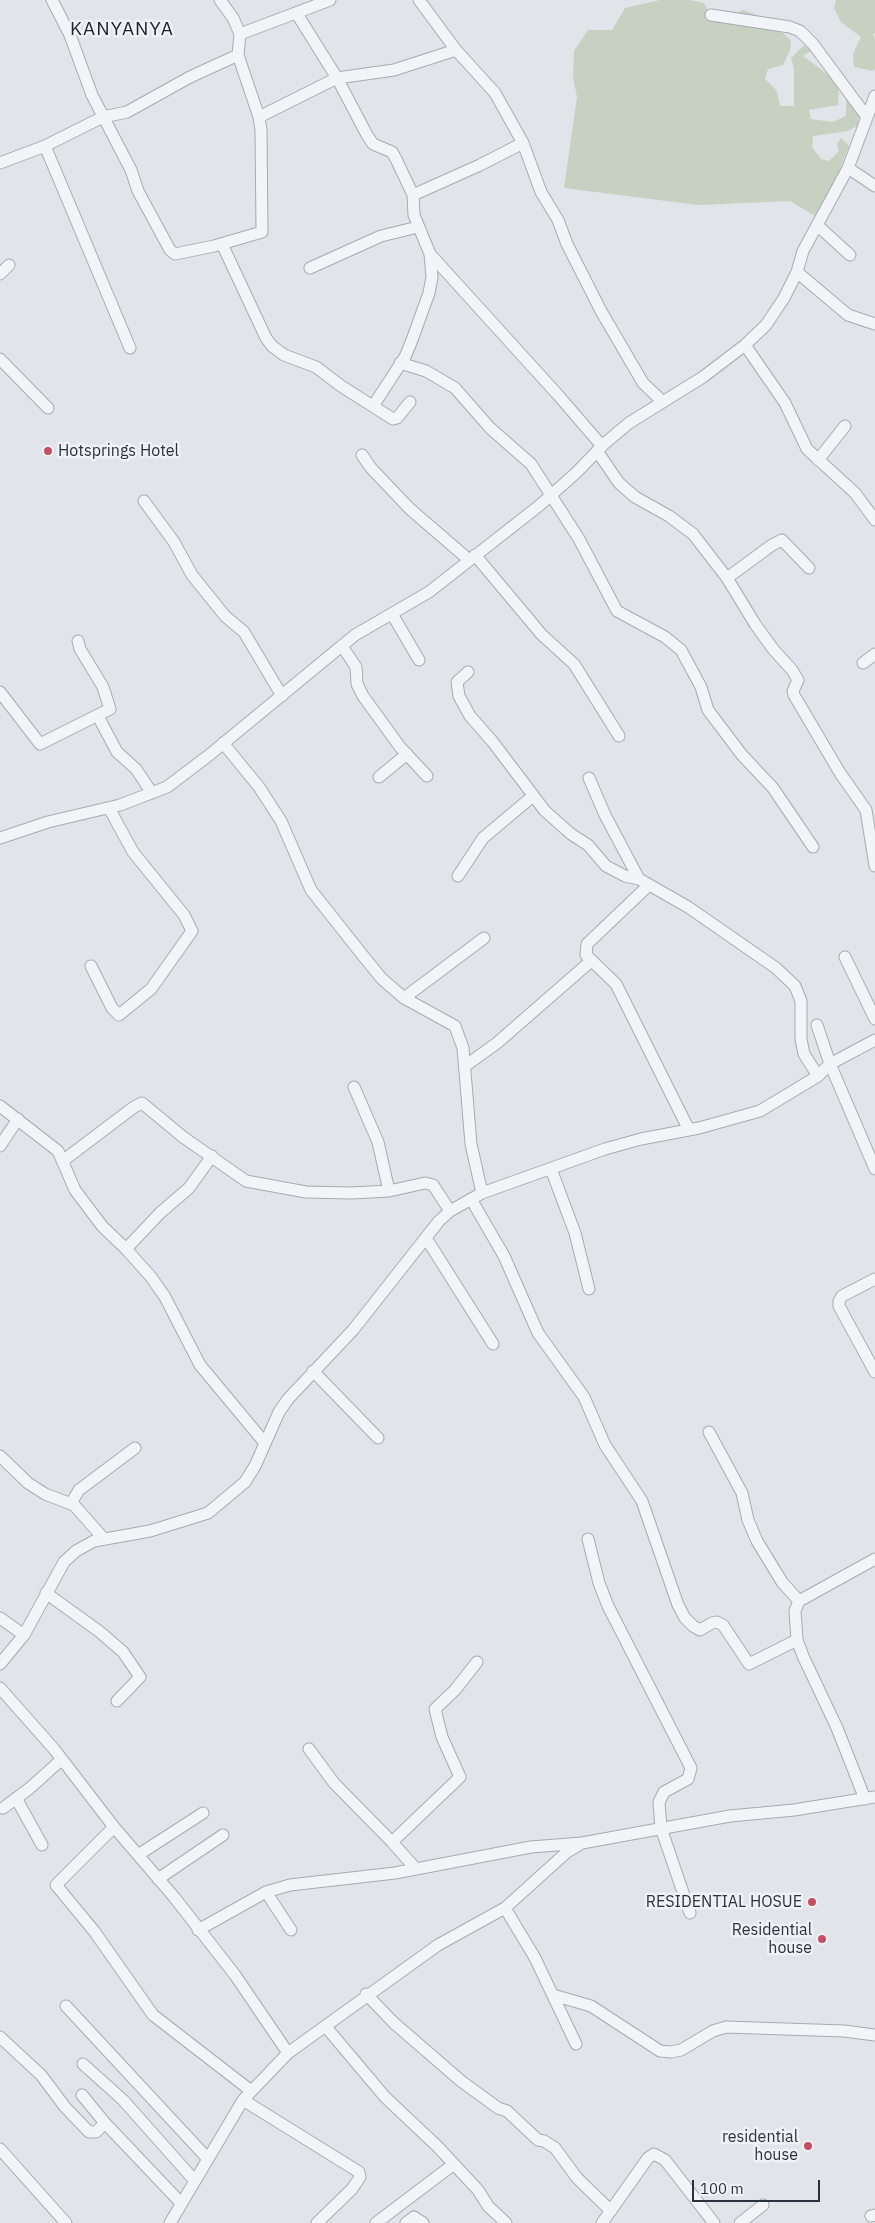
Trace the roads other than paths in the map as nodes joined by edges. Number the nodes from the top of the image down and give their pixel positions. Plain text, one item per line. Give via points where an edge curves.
1 (52, 0) edge
2 (220, 0) edge
3 (330, 0) edge
4 (419, 0) edge
5 (296, 14) junction
6 (711, 15) dead end
7 (240, 34) junction
8 (456, 50) junction
9 (238, 55) junction
10 (337, 78) junction
11 (875, 96) edge
12 (104, 117) junction
13 (259, 117) junction
14 (866, 121) junction
15 (875, 131) edge
16 (523, 143) junction
17 (46, 146) junction
18 (0, 163) edge
19 (848, 168) junction
20 (875, 186) edge
21 (414, 195) junction
22 (817, 225) junction
23 (418, 227) junction
24 (222, 244) junction
25 (430, 254) junction
26 (850, 255) dead end
27 (9, 265) dead end
28 (310, 268) dead end
29 (797, 272) junction
30 (0, 274) edge
31 (875, 324) edge
32 (745, 345) junction
33 (130, 348) dead end
34 (400, 363) junction
35 (2, 366) edge
36 (410, 402) dead end
37 (663, 402) junction
38 (373, 406) junction
39 (48, 408) dead end
40 (846, 426) dead end
41 (600, 449) junction
42 (362, 454) dead end
43 (818, 460) junction
44 (551, 496) junction
45 (144, 500) dead end
46 (875, 518) edge
47 (471, 557) junction
48 (809, 568) dead end
49 (727, 578) junction
50 (392, 614) junction
51 (78, 640) dead end
52 (342, 646) junction
53 (875, 654) edge
54 (419, 660) dead end
55 (863, 663) dead end
56 (468, 672) dead end
57 (0, 692) edge
58 (282, 696) junction
59 (98, 715) junction
60 (619, 736) dead end
61 (223, 743) junction
62 (407, 754) junction
63 (427, 776) dead end
64 (379, 777) dead end
65 (589, 778) dead end
66 (152, 793) junction
67 (533, 796) junction
68 (109, 808) junction
69 (0, 838) edge
70 (813, 847) dead end
71 (875, 866) edge
72 (458, 876) dead end
73 (644, 882) junction
74 (484, 938) dead end
75 (846, 957) dead end
76 (591, 961) junction
77 (91, 966) dead end
78 (404, 998) junction
79 (875, 1019) edge
80 (817, 1025) dead end
81 (875, 1040) edge
82 (830, 1064) junction
83 (465, 1066) junction
84 (818, 1076) junction
85 (354, 1087) dead end
86 (0, 1106) edge
87 (18, 1120) junction
88 (689, 1130) junction
89 (0, 1146) edge
90 (212, 1156) junction
91 (64, 1160) junction
92 (875, 1169) edge
93 (551, 1170) junction
94 (389, 1191) junction
95 (482, 1193) junction
96 (471, 1199) junction
97 (450, 1211) junction
98 (426, 1238) junction
99 (126, 1249) junction
100 (875, 1279) edge
101 (588, 1289) dead end
102 (493, 1344) dead end
103 (313, 1371) junction
104 (875, 1372) edge
105 (709, 1432) dead end
106 (378, 1438) dead end
107 (264, 1442) junction
108 (135, 1448) dead end
109 (0, 1456) edge
110 (74, 1505) junction
111 (104, 1539) junction
112 (588, 1539) dead end
113 (875, 1559) edge
114 (46, 1593) junction
115 (799, 1601) junction
116 (0, 1618) edge
117 (24, 1635) junction
118 (797, 1640) junction
119 (478, 1662) dead end
120 (0, 1664) edge
121 (0, 1688) edge
122 (117, 1701) dead end
123 (309, 1749) dead end
124 (61, 1760) junction
125 (16, 1798) junction
126 (870, 1798) edge
127 (3, 1808) dead end
128 (203, 1813) dead end
129 (114, 1827) junction
130 (661, 1828) junction
131 (223, 1835) dead end
132 (392, 1842) junction
133 (582, 1843) junction
134 (42, 1845) dead end
135 (138, 1855) junction
136 (416, 1869) junction
137 (158, 1879) junction
138 (266, 1892) junction
139 (505, 1908) junction
140 (690, 1913) dead end
141 (198, 1930) junction
142 (291, 1930) dead end
143 (366, 1994) junction
144 (554, 1995) junction
145 (66, 2006) dead end
146 (326, 2027) junction
147 (875, 2036) edge
148 (0, 2037) edge
149 (576, 2044) dead end
150 (288, 2053) junction
151 (83, 2064) dead end
152 (82, 2095) dead end
153 (246, 2095) junction
154 (105, 2123) junction
155 (0, 2149) edge
156 (208, 2159) junction
157 (454, 2164) junction
158 (196, 2181) junction
159 (181, 2203) junction
160 (763, 2205) dead end
161 (611, 2211) junction
162 (66, 2223) edge
163 (170, 2223) edge
164 (317, 2223) edge
165 (376, 2223) edge
166 (406, 2223) edge
167 (423, 2223) edge
168 (506, 2223) edge
169 (602, 2223) edge
170 (714, 2223) edge
171 (740, 2223) edge

1 - 12 street
2 - 7 street
3 - 5 street
4 - 8 street
5 - 7 street
5 - 10 street
6 - 14 street via 790,27 800,32 813,44
7 - 9 street
8 - 10 street via 394,70
8 - 16 street via 495,93
9 - 12 street via 127,112
9 - 13 street
10 - 13 street
10 - 21 street via 367,135 378,148 392,152
11 - 14 street
12 - 17 street
12 - 24 street via 170,250 179,254
13 - 24 street via 262,232
14 - 15 street
14 - 19 street
16 - 21 street
16 - 37 street via 541,192 558,220 601,311 643,383
17 - 18 street
17 - 33 street
19 - 20 street
19 - 22 street
21 - 23 street
22 - 26 street
22 - 29 street via 803,250
23 - 25 street
23 - 28 street via 381,236
24 - 38 street via 272,346 284,355 316,367
25 - 34 street via 432,277 428,294
25 - 41 street via 558,394
27 - 30 street
29 - 31 street via 848,315
29 - 32 street via 766,325
32 - 37 street
32 - 43 street via 785,404 807,448
34 - 38 street
34 - 44 street via 426,371 455,388 490,428 531,464
35 - 39 street
36 - 38 street via 395,419
37 - 41 street via 630,423
40 - 43 street
41 - 44 street
41 - 49 street via 619,483 693,534
42 - 47 street via 410,508
43 - 46 street via 855,493
44 - 47 street
44 - 70 street via 579,539 617,611 665,637 681,650 701,686 708,710 742,756 773,788
45 - 58 street via 174,542 192,575 225,616 244,632
47 - 50 street via 429,592
47 - 60 street via 542,635 574,664
48 - 49 street via 782,540
49 - 71 street via 755,624 798,680 794,695 840,774 866,810
50 - 52 street
50 - 54 street
51 - 59 street via 103,687 110,709
52 - 58 street
52 - 62 street via 356,667 357,684 363,696
53 - 55 street
56 - 67 street via 457,682 459,696 470,716
57 - 59 street via 40,744
58 - 61 street
59 - 66 street via 117,752 136,769
61 - 66 street via 167,787
61 - 78 street via 259,787 281,821 311,890 382,979
62 - 63 street
62 - 64 street
65 - 73 street via 605,815
66 - 68 street
67 - 72 street via 482,838
67 - 73 street via 545,811 588,845 606,866
68 - 69 street via 48,822
68 - 77 street via 133,852 184,915 192,931 151,989 118,1014
73 - 76 street via 587,944 586,955
73 - 84 street via 758,955 795,986 801,1001 804,1054
74 - 78 street
75 - 79 street
76 - 83 street via 498,1043
76 - 88 street via 616,984
78 - 83 street via 455,1026
80 - 82 street
81 - 82 street
82 - 84 street
82 - 92 street
83 - 95 street via 471,1144
84 - 88 street via 760,1111
85 - 94 street via 378,1142
86 - 87 street
87 - 89 street
87 - 91 street
88 - 93 street via 605,1149
90 - 91 street via 142,1104
90 - 94 street via 246,1181 271,1187 306,1192
90 - 99 street via 189,1188
91 - 99 street via 75,1190 102,1226
93 - 95 street
93 - 101 street via 575,1233
94 - 97 street via 425,1183 433,1185
95 - 96 street
96 - 97 street
96 - 118 street via 504,1256 538,1333 584,1397 604,1445 642,1501 685,1618 700,1630 712,1623 723,1625 749,1664
97 - 98 street
98 - 102 street
98 - 103 street via 353,1330
99 - 107 street via 165,1297 200,1365
100 - 104 street via 842,1296 839,1306
103 - 106 street
103 - 107 street via 279,1412
105 - 115 street via 742,1493 757,1541 782,1582
107 - 111 street via 245,1482 208,1513 150,1531
108 - 110 street via 79,1490 73,1500
109 - 110 street via 28,1483
110 - 111 street
111 - 114 street via 76,1551 64,1562
112 - 130 street via 608,1606 691,1768 688,1779 659,1798
113 - 115 street
114 - 117 street
114 - 122 street via 115,1646 140,1678
115 - 118 street via 795,1612
116 - 117 street
117 - 120 street
118 - 126 street
119 - 132 street via 434,1709 442,1738 460,1778
121 - 124 street
123 - 132 street via 339,1789
124 - 125 street
124 - 129 street
125 - 127 street
125 - 134 street
126 - 130 street
128 - 135 street
129 - 135 street
129 - 153 street via 56,1885 94,1931 153,2015
130 - 133 street
130 - 140 street
131 - 137 street
132 - 136 street
133 - 136 street via 531,1847
133 - 139 street via 567,1852
135 - 137 street
136 - 138 street via 290,1885
137 - 141 street
138 - 141 street
138 - 142 street
139 - 143 street via 438,1945
139 - 144 street
141 - 150 street via 235,1975
143 - 146 street
143 - 161 street via 461,2081 507,2111 538,2140 555,2148 577,2178
144 - 147 street via 592,2006 660,2051 682,2050 726,2026 844,2031
144 - 149 street
145 - 156 street
146 - 150 street
146 - 157 street via 385,2096
148 - 154 street via 41,2075 89,2132 96,2132
150 - 153 street
151 - 158 street via 123,2100
152 - 154 street
153 - 156 street
153 - 164 street via 359,2172 352,2189
154 - 159 street
155 - 162 street
156 - 158 street
157 - 165 street
157 - 168 street
158 - 159 street
159 - 163 street
160 - 171 street
161 - 169 street
161 - 170 street via 648,2158 657,2154
166 - 167 street via 415,2217

